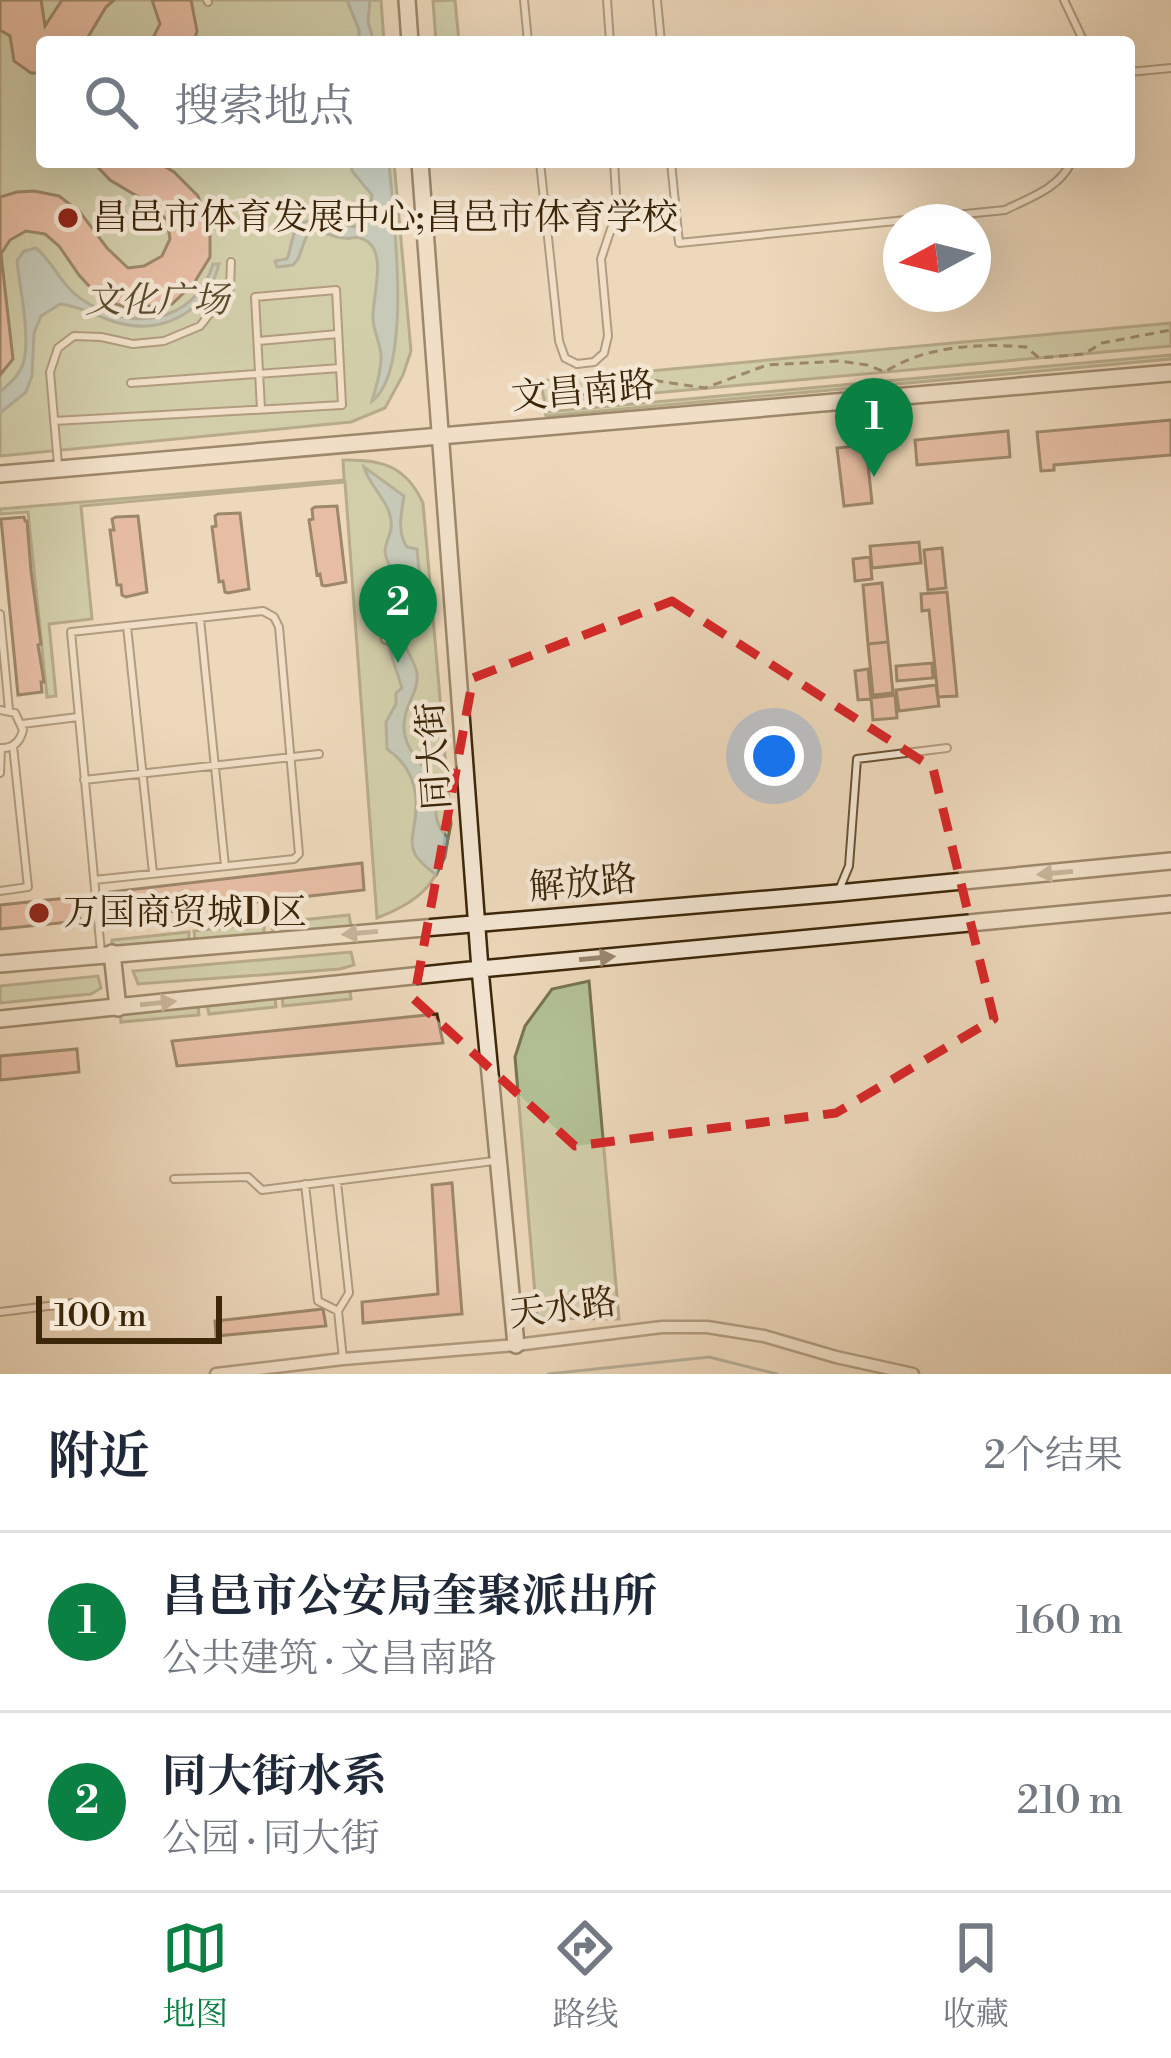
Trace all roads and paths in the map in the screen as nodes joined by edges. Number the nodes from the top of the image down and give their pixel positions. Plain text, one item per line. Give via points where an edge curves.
1 (407, 0) edge
2 (524, 0) edge
3 (607, 0) edge
4 (657, 0) edge
5 (1064, 0) edge
6 (410, 36) edge
7 (527, 36) edge
8 (610, 36) edge
9 (660, 36) edge
10 (1081, 36) edge
11 (1171, 68) edge
12 (1135, 71) edge
13 (420, 168) edge
14 (541, 168) edge
15 (614, 168) edge
16 (672, 168) edge
17 (1069, 168) edge
18 (231, 262) dead end
19 (1171, 330) edge
20 (339, 334) junction
21 (258, 341) junction
22 (340, 368) junction
23 (1171, 373) edge
24 (260, 376) junction
25 (131, 383) dead end
26 (569, 401) dead end
27 (261, 409) junction
28 (54, 422) junction
29 (442, 435) junction
30 (58, 469) junction
31 (0, 474) edge
32 (0, 614) edge
33 (200, 618) junction
34 (128, 626) junction
35 (400, 630) dead end
36 (387, 638) dead end
37 (4, 710) edge
38 (78, 716) junction
39 (22, 724) junction
40 (13, 746) junction
41 (0, 748) edge
42 (947, 748) dead end
43 (319, 754) dead end
44 (290, 757) junction
45 (214, 766) junction
46 (0, 773) edge
47 (143, 775) junction
48 (84, 780) junction
49 (1171, 862) edge
50 (225, 866) junction
51 (153, 874) junction
52 (94, 880) junction
53 (0, 891) edge
54 (838, 893) junction
55 (1171, 904) edge
56 (477, 923) junction
57 (107, 953) junction
58 (0, 964) edge
59 (480, 969) junction
60 (118, 1008) junction
61 (0, 1018) edge
62 (497, 1161) junction
63 (174, 1180) dead end
64 (337, 1180) junction
65 (305, 1184) junction
66 (72, 1303) dead end
67 (338, 1311) junction
68 (0, 1312) edge
69 (516, 1345) junction
70 (343, 1359) junction
71 (216, 1374) edge
72 (913, 1374) edge

1 - 6 street
2 - 7 lane
3 - 8 lane
4 - 9 lane
5 - 10 lane
11 - 12 lane
13 - 29 street, 同大街
14 - 15 lane via 559,341 577,364 604,353 608,336 601,259 617,211
16 - 17 lane via 679,243 1005,210
18 - 28 lane via 230,288 200,326 134,344 74,336 58,348 50,373
19 - 26 path via 1039,358 1026,346 967,347 916,356 885,372 840,361 767,365 705,388 638,378
20 - 21 lane
20 - 21 lane via 336,290 254,297
20 - 22 lane
21 - 24 lane
22 - 24 lane
22 - 27 lane via 342,405
23 - 29 street, 文昌南路
24 - 25 lane
24 - 27 lane
27 - 28 lane
28 - 30 lane
29 - 30 street, 文昌南路
29 - 56 street, 同大街
30 - 31 street, 文昌南路
32 - 37 lane
33 - 34 lane
33 - 44 lane via 263,610 274,617
33 - 45 lane
34 - 38 lane via 71,632
34 - 47 lane
35 - 36 street
37 - 39 lane
38 - 39 lane
38 - 48 lane
39 - 40 lane
40 - 41 lane
40 - 53 lane via 28,887
41 - 46 lane
42 - 54 lane via 857,759 849,866
43 - 44 lane
44 - 45 lane
44 - 50 lane via 298,854
45 - 47 lane
45 - 50 lane
47 - 48 lane
47 - 51 lane
48 - 52 lane
49 -> 54 street, 解放路
50 - 51 lane
51 - 52 lane
52 - 57 lane
54 - 56 street, 解放路
59 -> 55 street
56 -> 57 street, 解放路
56 - 59 street, 同大街
57 - 58 street, 解放路
57 - 60 street
60 -> 59 street
59 - 62 street, 同大街
60 - 61 street
62 - 64 lane
62 - 69 street, 同大街
63 - 65 lane via 248,1178 262,1190
64 - 65 lane
64 - 67 lane via 349,1293
65 - 67 lane via 318,1301
66 - 68 lane
67 - 70 lane
69 - 70 street, 天水路
69 - 72 street, 天水路 via 707,1327
70 - 71 street, 天水路

